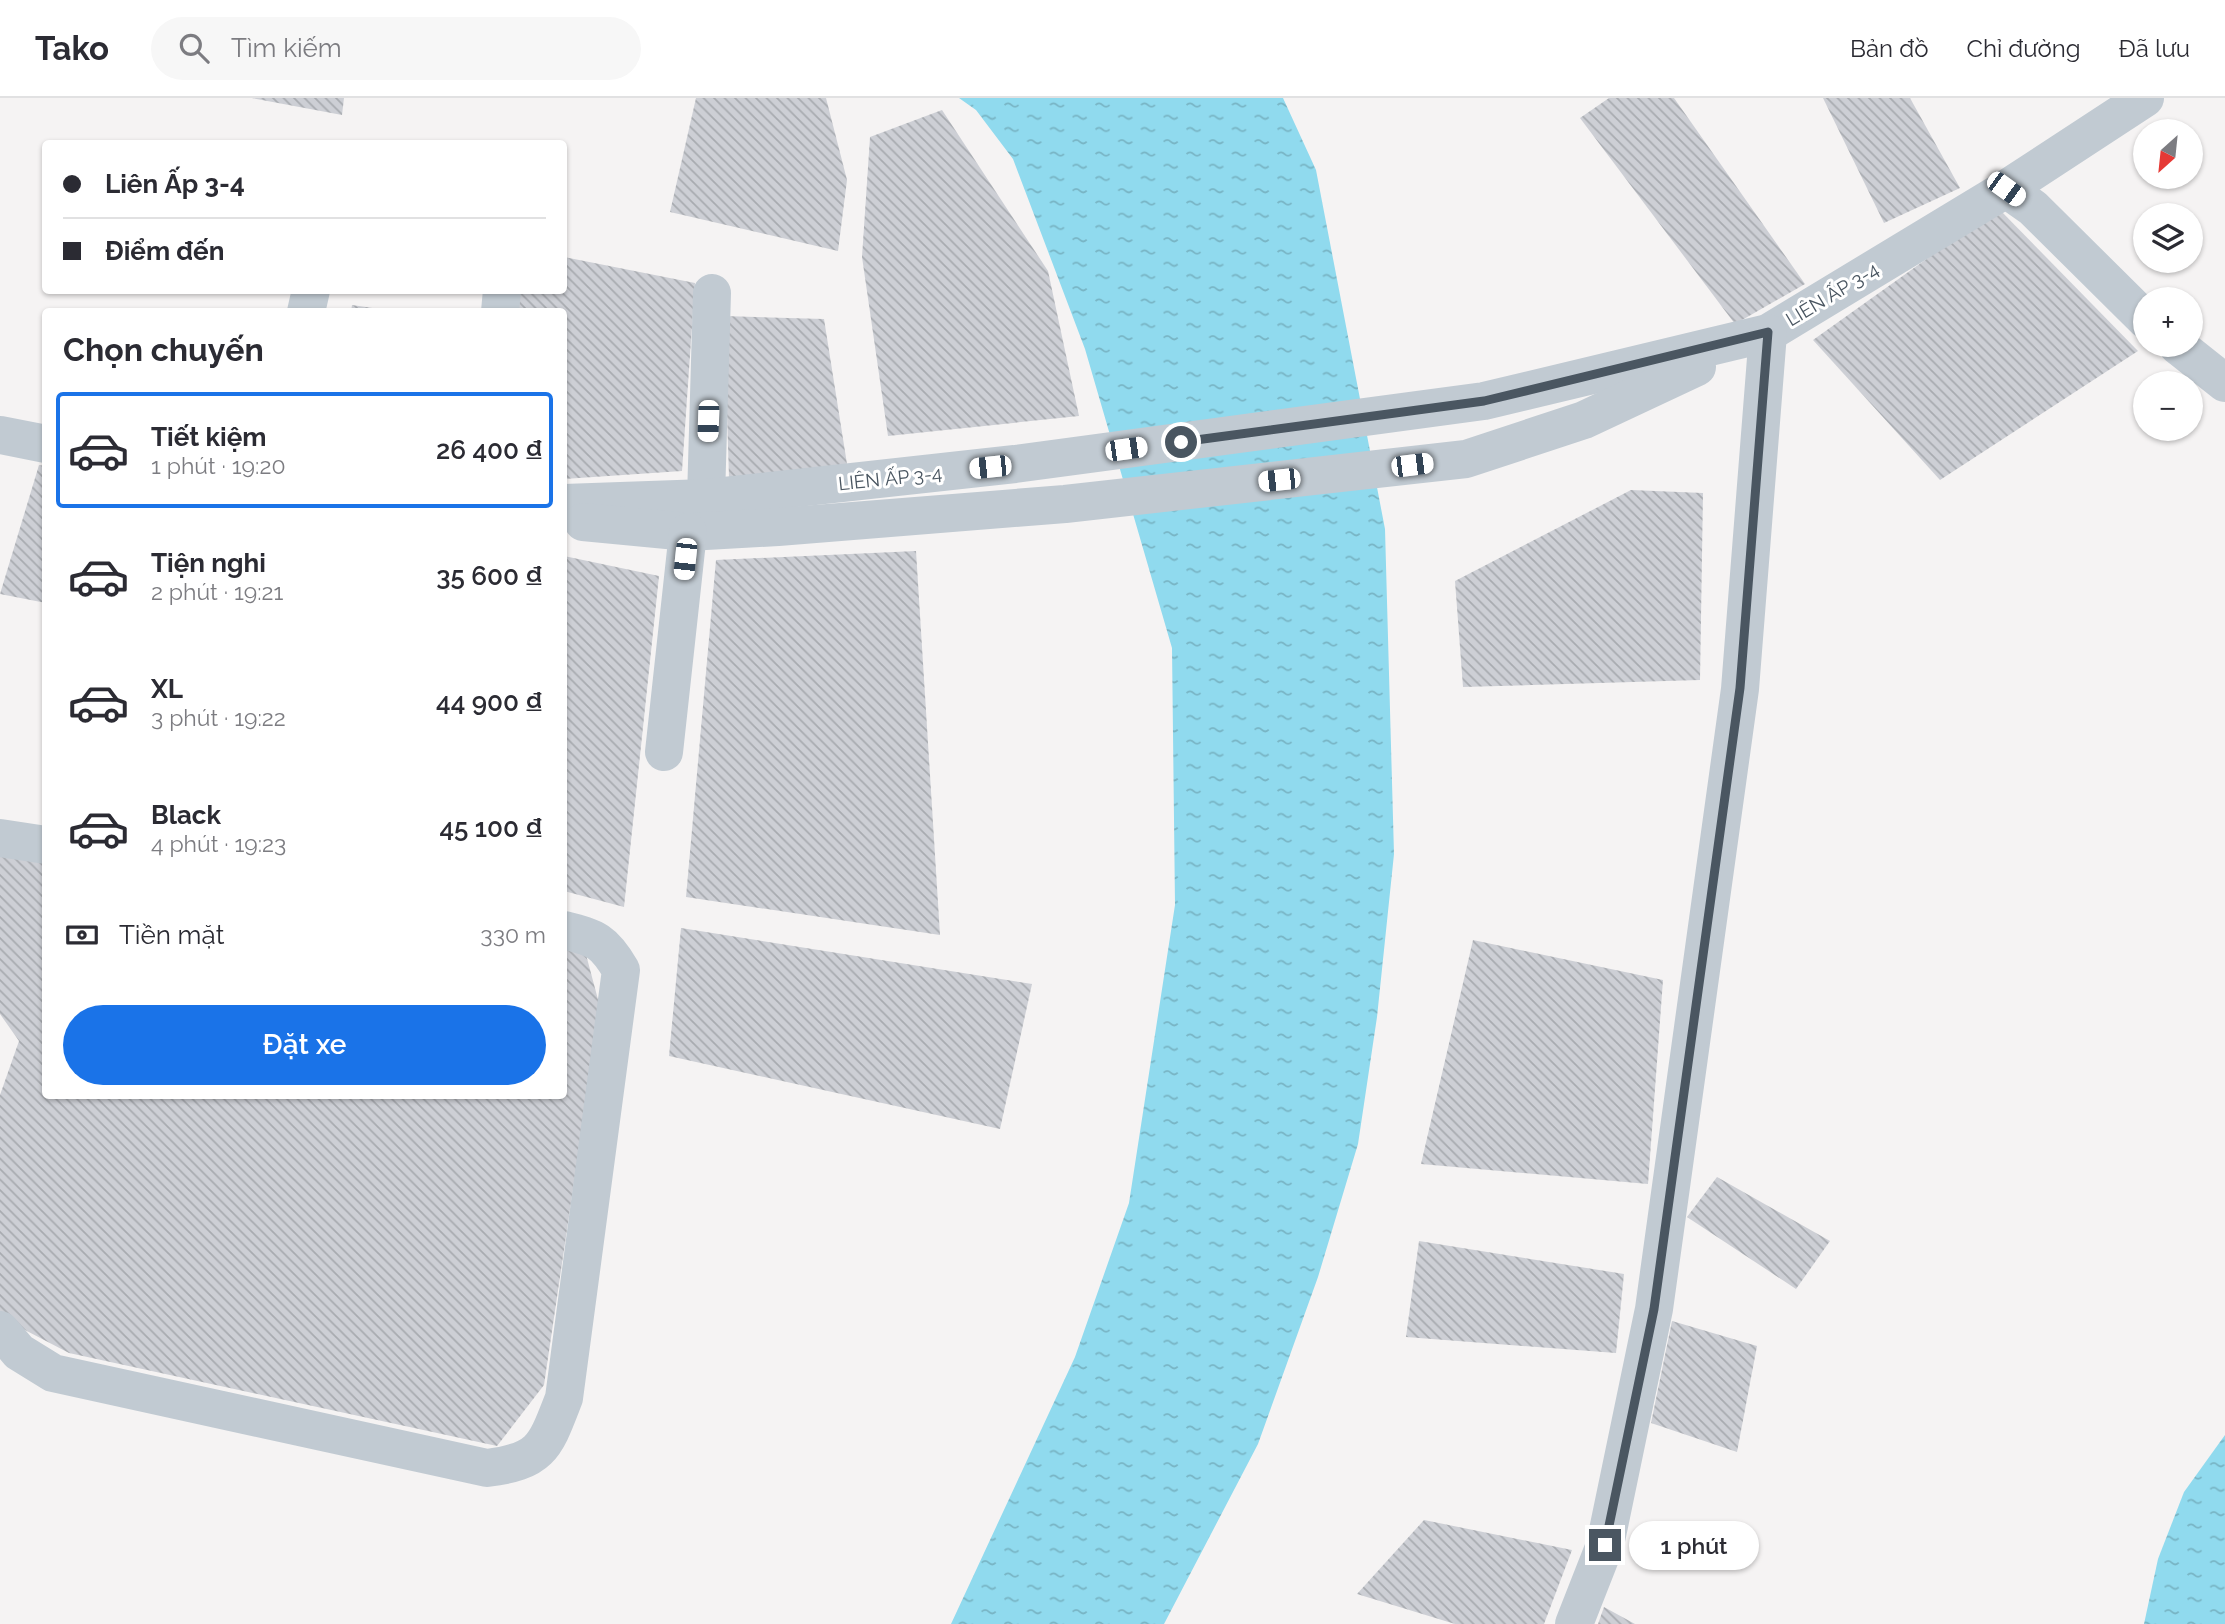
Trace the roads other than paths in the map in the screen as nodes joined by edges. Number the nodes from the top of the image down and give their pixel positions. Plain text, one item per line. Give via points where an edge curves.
1 (2145, 98) edge
2 (2006, 189) junction
3 (712, 293) dead end
4 (2133, 307) edge
5 (1768, 332) junction
6 (2192, 357) edge
7 (2225, 383) edge
8 (0, 435) edge
9 (42, 443) edge
10 (706, 498) junction
11 (567, 503) edge
12 (567, 517) edge
13 (688, 532) junction
14 (664, 752) dead end
15 (0, 838) edge
16 (42, 844) edge
17 (567, 931) edge
18 (0, 1330) edge
19 (1574, 1624) edge

1 - 2 street, LIÊN ẤP 3-4
2 - 4 street via 2033,208
2 - 5 street, LIÊN ẤP 3-4
3 - 10 street
5 - 10 street, LIÊN ẤP 3-4 via 1484,401 1015,464
5 - 13 street via 1584,420 1466,459 1065,504
5 - 19 street via 1740,688 1654,1309 1605,1545
6 - 7 street
8 - 9 street
10 - 11 street, LIÊN ẤP 3-4
12 - 13 street via 594,525
13 - 14 street
15 - 16 street
17 - 18 street via 594,937 621,970 564,1398 545,1444 518,1464 487,1468 53,1373 19,1352

